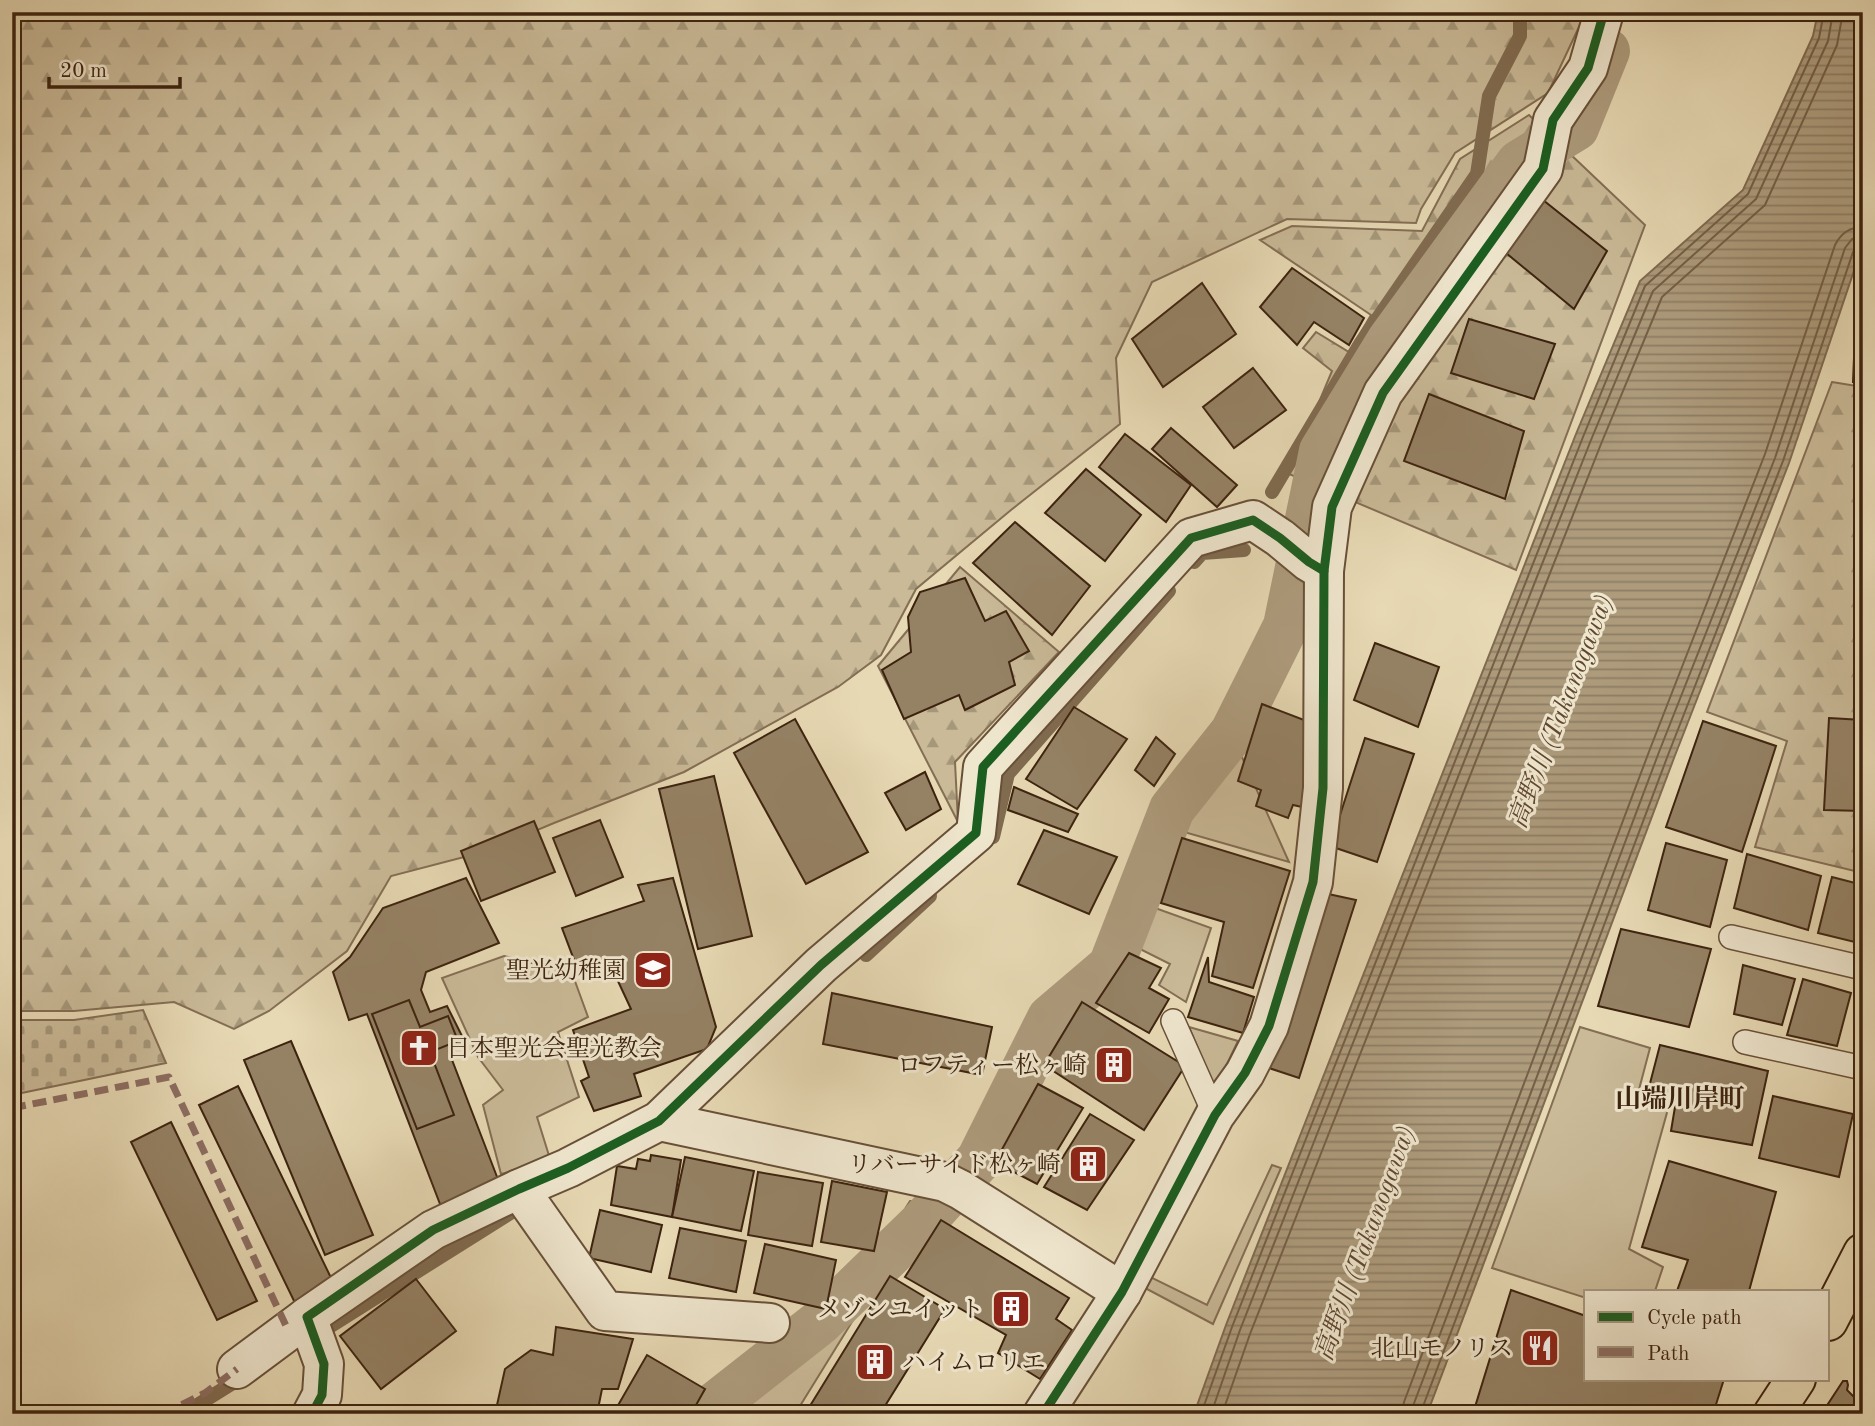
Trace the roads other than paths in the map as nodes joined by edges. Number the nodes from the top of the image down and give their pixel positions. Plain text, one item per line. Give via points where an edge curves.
1 (1604, 12) edge
2 (1317, 567) junction
3 (1731, 937) dead end
4 (1863, 968) edge
5 (1173, 1021) dead end
6 (1745, 1042) dead end
7 (1863, 1068) edge
8 (1215, 1115) junction
9 (659, 1121) junction
10 (519, 1189) junction
11 (1863, 1253) edge
12 (1122, 1292) junction
13 (307, 1317) junction
14 (1829, 1319) edge
15 (770, 1322) dead end
16 (237, 1368) dead end
17 (1795, 1380) edge
18 (312, 1414) edge
19 (1044, 1414) edge
20 (1773, 1414) edge

1 - 2 street via 1588,68 1553,120 1543,169 1383,393 1332,507
2 - 8 street via 1323,788 1313,882 1269,1026 1245,1073
2 - 9 street via 1252,520 1191,538 984,767 976,833 821,965
3 - 4 lane
5 - 8 lane
6 - 7 lane
8 - 12 street
9 - 10 street
9 - 12 street via 953,1186
10 - 13 street via 433,1230
10 - 15 street via 605,1311
11 - 14 highway
12 - 19 street
13 - 16 street
13 - 18 street via 324,1364 322,1395
17 - 20 highway

